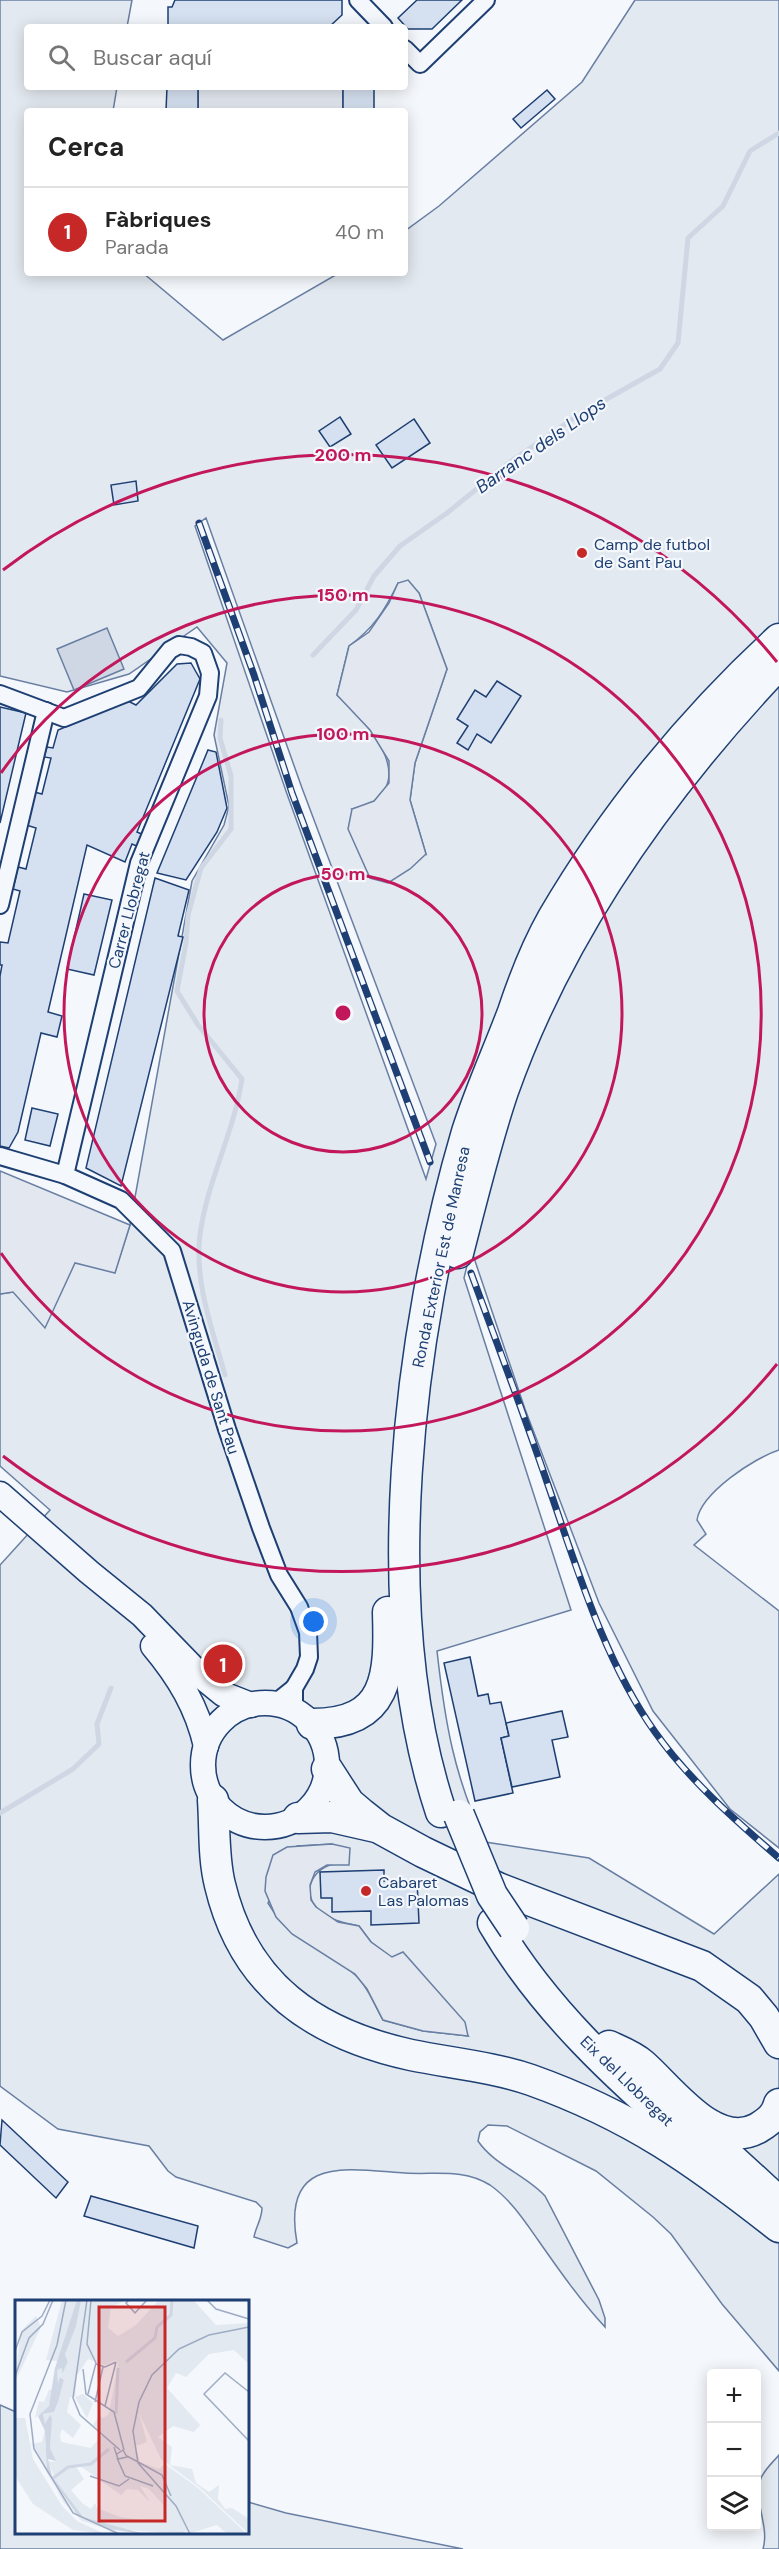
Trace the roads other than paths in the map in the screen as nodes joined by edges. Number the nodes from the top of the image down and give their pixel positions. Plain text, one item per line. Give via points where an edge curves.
1 (382, 0) edge
2 (486, 0) edge
3 (364, 6) edge
4 (381, 24) edge
5 (408, 52) edge
6 (779, 639) edge
7 (779, 664) edge
8 (0, 694) edge
9 (46, 711) junction
10 (1, 898) edge
11 (522, 980) junction
12 (0, 1156) edge
13 (65, 1175) junction
14 (0, 1494) edge
15 (109, 1590) junction
16 (285, 1706) junction
17 (206, 1746) junction
18 (327, 1770) junction
19 (213, 1800) junction
20 (450, 1813) junction
21 (298, 1818) junction
22 (381, 1829) junction
23 (503, 1926) junction
24 (609, 2046) junction
25 (778, 2047) edge
26 (779, 2104) edge
27 (779, 2202) edge
28 (779, 2222) edge
29 (779, 2227) edge

1 - 3 street
2 - 5 street via 420,64
3 - 4 street
6 - 11 highway, Ronda Exterior Est de Manresa via 735,680 629,803 552,920
7 - 20 highway, Ronda Exterior Est de Manresa via 729,717 668,792 600,894 560,964 503,1091 448,1289 432,1375 418,1521 427,1684
8 - 9 street
9 - 10 street
9 - 13 street, Carrer Llobregat via 64,718 139,688 170,650 179,645 203,653 210,673 208,696 139,863
11 - 16 highway via 490,1041 450,1147 410,1308 390,1446 389,1661 382,1690 373,1705 359,1716 340,1722
11 - 20 highway, Ronda Exterior Est de Manresa via 482,1088 454,1182 423,1333 410,1432 406,1520 411,1670 422,1741
12 - 13 street, Avinguda de Sant Pau
13 - 16 street, Avinguda de Sant Pau via 121,1200 172,1251 257,1517 279,1575 308,1632 309,1657
14 - 15 main road
15 - 16 main road via 142,1616 223,1694
15 - 17 main road via 186,1690 196,1708
16 - 17 main road via 223,1720
16 - 18 main road via 324,1745
17 - 19 main road via 203,1773
18 - 21 main road via 318,1797
18 - 22 highway via 349,1803
19 - 21 main road via 232,1818 257,1827 275,1827
19 - 29 highway via 217,1871 235,1929 266,1978 301,2011 333,2031 371,2044 527,2079 599,2106 690,2159
20 - 23 highway, Ronda Exterior Est de Manresa via 458,1857
21 - 22 highway via 332,1817
22 - 25 highway via 498,1888 702,1966 749,1999
23 - 24 highway, Eix del Llobregat
23 - 28 highway, Eix del Llobregat via 521,1967 563,2019 665,2119
24 - 26 highway via 639,2061 722,2133 754,2130 770,2121
24 - 27 highway, Eix del Llobregat

